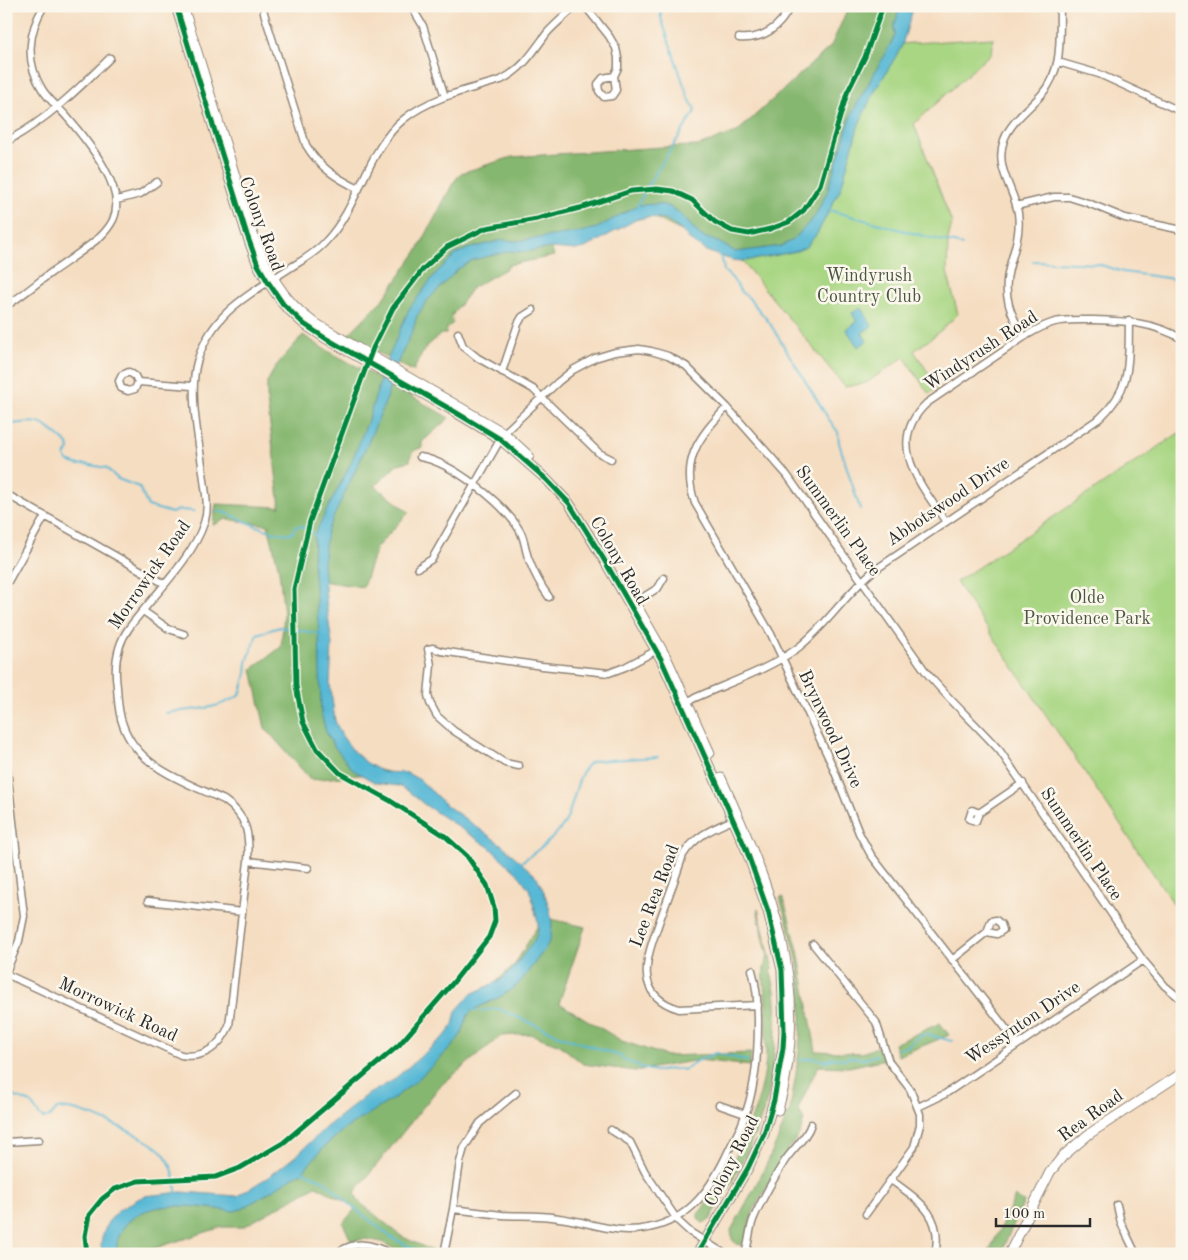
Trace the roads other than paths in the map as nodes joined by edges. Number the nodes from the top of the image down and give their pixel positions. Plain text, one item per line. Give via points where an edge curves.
1 (44, 6) edge
2 (176, 6) edge
3 (182, 6) edge
4 (263, 6) edge
5 (411, 6) edge
6 (576, 6) edge
7 (585, 6) edge
8 (790, 6) edge
9 (1060, 6) edge
10 (739, 38) dead end
11 (110, 58) dead end
12 (1058, 62) junction
13 (614, 76) dead end
14 (445, 97) junction
15 (58, 107) junction
16 (1182, 112) edge
17 (11, 139) dead end
18 (157, 182) dead end
19 (359, 189) junction
20 (116, 200) junction
21 (1016, 206) junction
22 (1182, 230) edge
23 (270, 281) junction
24 (6, 306) edge
25 (533, 310) dead end
26 (1129, 321) junction
27 (458, 333) dead end
28 (1024, 338) junction
29 (1182, 339) edge
30 (502, 372) junction
31 (138, 382) dead end
32 (192, 386) junction
33 (541, 398) junction
34 (727, 407) junction
35 (502, 436) junction
36 (420, 457) dead end
37 (611, 459) dead end
38 (475, 484) junction
39 (6, 494) edge
40 (45, 516) junction
41 (946, 522) junction
42 (418, 568) dead end
43 (664, 578) dead end
44 (862, 580) junction
45 (165, 584) junction
46 (6, 585) edge
47 (549, 597) dead end
48 (632, 604) junction
49 (143, 611) junction
50 (184, 634) dead end
51 (658, 649) junction
52 (782, 659) junction
53 (684, 702) junction
54 (6, 761) edge
55 (520, 766) dead end
56 (1023, 783) junction
57 (979, 813) dead end
58 (736, 819) junction
59 (248, 861) junction
60 (308, 868) dead end
61 (148, 901) dead end
62 (242, 912) junction
63 (987, 932) dead end
64 (813, 944) dead end
65 (952, 960) junction
66 (1143, 960) junction
67 (752, 970) dead end
68 (6, 973) edge
69 (1182, 1000) edge
70 (758, 1005) junction
71 (1018, 1044) junction
72 (1182, 1073) edge
73 (516, 1093) dead end
74 (719, 1105) dead end
75 (918, 1107) junction
76 (745, 1114) junction
77 (811, 1124) dead end
78 (611, 1130) dead end
79 (38, 1140) dead end
80 (6, 1142) edge
81 (891, 1180) junction
82 (1117, 1205) dead end
83 (453, 1209) junction
84 (866, 1214) dead end
85 (676, 1218) junction
86 (707, 1243) junction
87 (336, 1254) edge
88 (391, 1254) edge
89 (444, 1254) edge
90 (698, 1254) edge
91 (704, 1254) edge
92 (725, 1254) edge
93 (745, 1254) edge
94 (935, 1254) edge
95 (1009, 1254) edge
96 (1136, 1254) edge

1 - 15 street via 32,32 31,62 42,89
2 - 23 main road, Colony Road via 247,235 258,265
3 - 23 main road, Colony Road
4 - 19 street via 306,145 317,162 331,174
5 - 14 street via 423,26
6 - 14 street, Morrowick Road via 558,21 526,62 510,76
7 - 13 street via 616,48 618,68
8 - 10 street via 776,28 757,37
9 - 12 street
11 - 15 street
12 - 16 street via 1099,74
12 - 21 street via 1047,88 1014,122 1004,141 1001,165
14 - 19 street, Morrowick Road via 418,109 396,126
15 - 17 street
15 - 20 street via 94,153 112,184
18 - 20 street via 140,194
19 - 23 street, Morrowick Road via 327,241
20 - 24 street via 114,219 101,236
21 - 22 street via 1054,197 1069,197 1124,218
21 - 28 street via 1018,239 1006,288 1012,316
23 - 32 street, Morrowick Road via 238,302 219,320 202,349
23 - 35 main road, Colony Road via 299,316
25 - 30 street via 518,324
26 - 28 street, Windyrush Road via 1062,320
26 - 29 street, Windyrush Road via 1155,326
26 - 41 street, Abbotswood Drive via 1127,374 1121,392 1108,410
27 - 30 street via 463,346
28 - 41 street, Windyrush Road via 927,403 912,424 908,440 910,464
30 - 33 street via 533,389
31 - 32 street
32 - 45 street, Morrowick Road via 206,516 200,535
33 - 34 street, Summerlin Place via 583,363 615,352 639,349 679,361
33 - 35 street, Summerlin Place
33 - 37 street via 599,453
34 - 44 street, Summerlin Place via 787,475
34 - 52 street, Brynwood Drive via 703,433 694,450 690,471 692,492 759,611
35 - 38 street, Summerlin Place
35 - 48 main road, Colony Road via 538,464 575,502
36 - 38 street via 433,459
38 - 42 street, Summerlin Place via 432,559
38 - 47 street via 520,531 529,560
39 - 40 street
40 - 45 street
40 - 46 street
41 - 44 street, Abbotswood Drive
43 - 48 street via 658,588
44 - 52 street, Abbotswood Drive via 810,637
44 - 56 street, Summerlin Place via 933,681 988,737
45 - 49 street, Morrowick Road
48 - 51 main road, Colony Road
49 - 50 street via 169,629
49 - 59 street, Morrowick Road via 124,637 116,658 122,724 132,743 152,764 224,800 238,812 249,838
51 - 53 main road, Colony Road
51 - 55 street via 610,673 428,649 431,665 428,695 437,716 505,763
52 - 53 street, Abbotswood Drive
52 - 65 street, Brynwood Drive via 865,844
53 - 58 main road, Colony Road
54 - 68 street via 24,916 20,941
56 - 57 street
56 - 66 street, Summerlin Place
58 - 70 street, Lee Rea Road via 702,835 683,855 648,954 647,982 657,997 670,1007 679,1009
58 - 86 main road, Colony Road via 763,876 788,970 790,1047 781,1100 770,1134 755,1167
59 - 60 street
59 - 62 street, Morrowick Road
61 - 62 street
62 - 68 street, Morrowick Road via 229,1026 214,1048 201,1054 186,1056 168,1050
63 - 65 street
64 - 75 street via 876,1022 889,1062
65 - 71 street, Brynwood Drive
66 - 69 street, Summerlin Place
66 - 71 street, Wessynton Drive
67 - 70 street
70 - 76 street via 756,1067
71 - 75 street, Wessynton Drive via 945,1094
72 - 95 main road, Rea Road via 1089,1134 1063,1156 1050,1172
73 - 83 street via 480,1123 468,1139 460,1162
74 - 76 street
75 - 81 street via 920,1125 914,1147
76 - 85 street via 718,1174 691,1208
77 - 93 street via 784,1162 758,1209
78 - 85 street via 630,1142 645,1172
79 - 80 street
81 - 84 street
81 - 94 street via 929,1211 936,1228
82 - 96 street via 1121,1223
83 - 85 street via 558,1218 624,1231 652,1228
83 - 89 street
85 - 86 street
86 - 90 main road, Colony Road
86 - 91 main road, Colony Road
86 - 92 street
87 - 88 street via 362,1244 376,1246

